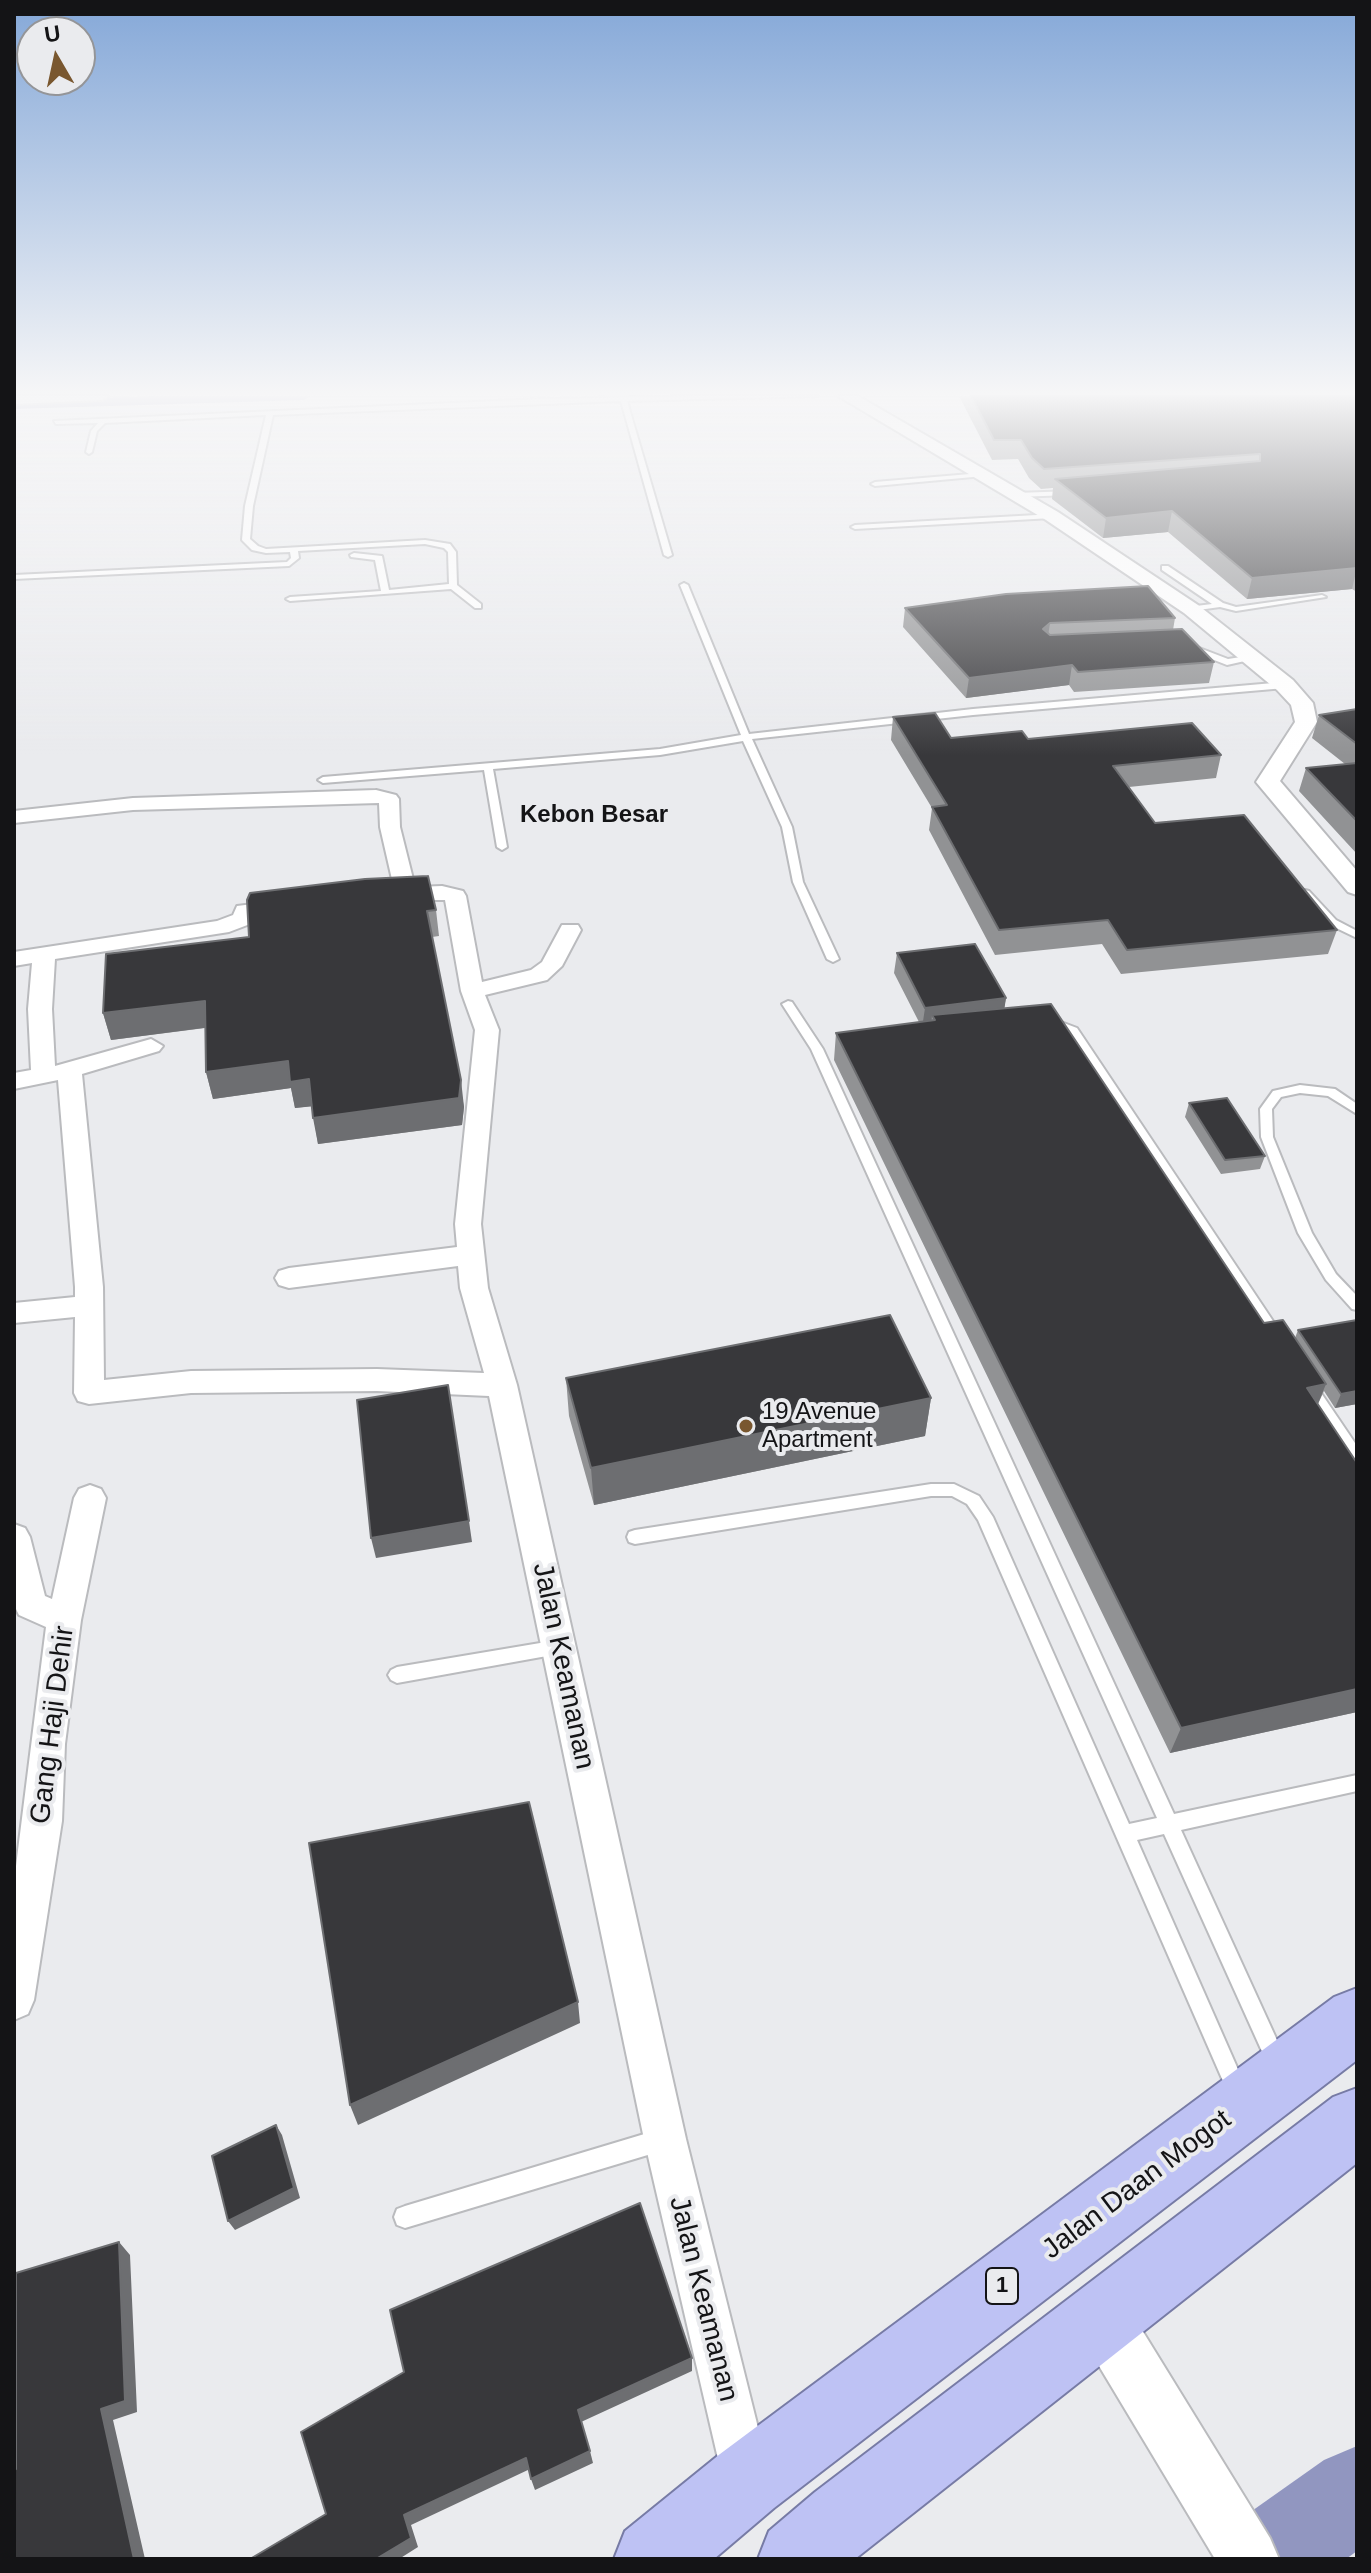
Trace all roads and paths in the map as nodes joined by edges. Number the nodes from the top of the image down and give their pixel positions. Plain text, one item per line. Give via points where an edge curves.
1 (248, 516) edge
2 (657, 516) edge
3 (1051, 516) edge
4 (1052, 516) edge
5 (855, 527) dead end
6 (295, 554) junction
7 (668, 555) dead end
8 (1165, 568) dead end
9 (14, 577) edge
10 (684, 585) dead end
11 (453, 586) junction
12 (385, 593) junction
13 (1322, 597) edge
14 (290, 599) dead end
15 (1220, 605) junction
16 (478, 606) dead end
17 (1191, 609) junction
18 (1179, 643) edge
19 (1254, 658) junction
20 (1285, 685) junction
21 (748, 737) junction
22 (488, 767) junction
23 (323, 780) dead end
24 (14, 817) edge
25 (502, 847) dead end
26 (1300, 887) edge
27 (1357, 887) edge
28 (406, 893) junction
29 (369, 895) edge
30 (312, 902) edge
31 (570, 930) dead end
32 (1357, 935) edge
33 (44, 955) junction
34 (14, 959) edge
35 (833, 959) dead end
36 (472, 991) junction
37 (788, 1004) dead end
38 (1032, 1021) edge
39 (151, 1046) dead end
40 (56, 1073) junction
41 (14, 1081) edge
42 (1357, 1110) edge
43 (469, 1255) junction
44 (289, 1278) dead end
45 (1357, 1305) edge
46 (88, 1306) junction
47 (14, 1313) edge
48 (1288, 1355) edge
49 (1305, 1381) edge
50 (502, 1385) junction
51 (1357, 1458) edge
52 (90, 1498) dead end
53 (14, 1537) edge
54 (635, 1537) dead end
55 (64, 1620) junction
56 (559, 1647) junction
57 (397, 1675) dead end
58 (1357, 1783) edge
59 (1170, 1824) junction
60 (1123, 1834) junction
61 (14, 2000) edge
62 (1357, 2020) edge
63 (1263, 2091) junction
64 (1348, 2133) edge
65 (665, 2139) junction
66 (405, 2217) dead end
67 (1101, 2316) junction
68 (747, 2481) junction
69 (653, 2559) edge
70 (797, 2559) edge
71 (1249, 2559) edge

1 - 6 lane via 246,540 255,548
2 - 7 lane
3 - 5 lane
4 - 17 street
6 - 9 lane via 289,564
6 - 11 lane via 436,544 452,552
6 - 12 lane via 376,556
8 - 15 lane
10 - 21 lane
11 - 12 lane
11 - 16 lane
12 - 14 lane
13 - 15 lane via 1236,609
15 - 17 lane
17 - 19 street
18 - 19 lane via 1227,662
19 - 20 street
20 - 21 lane
20 - 27 street via 1312,721 1268,782
21 - 22 lane via 660,752
21 - 35 lane via 787,827 798,882
22 - 23 lane
22 - 25 lane
24 - 28 street via 133,804 376,796 389,799
26 - 32 lane via 1332,922
28 - 29 street
28 - 36 street, Jalan Keamanan via 455,896
30 - 33 street via 245,911 237,922 210,929
31 - 36 street via 551,966 539,975
33 - 34 street
33 - 40 street via 40,1009
36 - 43 street, Jalan Keamanan via 487,1030
37 - 59 lane via 825,1048
38 - 48 lane via 1055,1021 1073,1031
39 - 40 street
40 - 41 street
40 - 46 street
42 - 45 lane via 1331,1092 1300,1089 1277,1094 1266,1109 1267,1137 1305,1233 1331,1277
43 - 44 street
43 - 50 street, Jalan Keamanan
46 - 47 street
46 - 50 street via 89,1393 191,1382
49 - 51 lane
50 - 56 street, Jalan Keamanan
52 - 55 street, Gang Haji Dehir
53 - 55 street via 31,1605
54 - 60 lane via 931,1490 954,1490 973,1500
55 - 61 street, Gang Haji Dehir via 47,1744 43,1821
56 - 57 lane
56 - 65 street, Jalan Keamanan
58 - 59 lane
59 - 60 lane
59 - 63 lane
60 - 63 lane
62 - 63 highway, Jalan Daan Mogot / 1
63 - 68 highway, Jalan Daan Mogot / 1
64 - 67 highway
65 - 66 lane
65 - 68 street, Jalan Keamanan
67 - 70 highway
67 - 71 street
68 - 69 highway, Jalan Daan Mogot / 1

